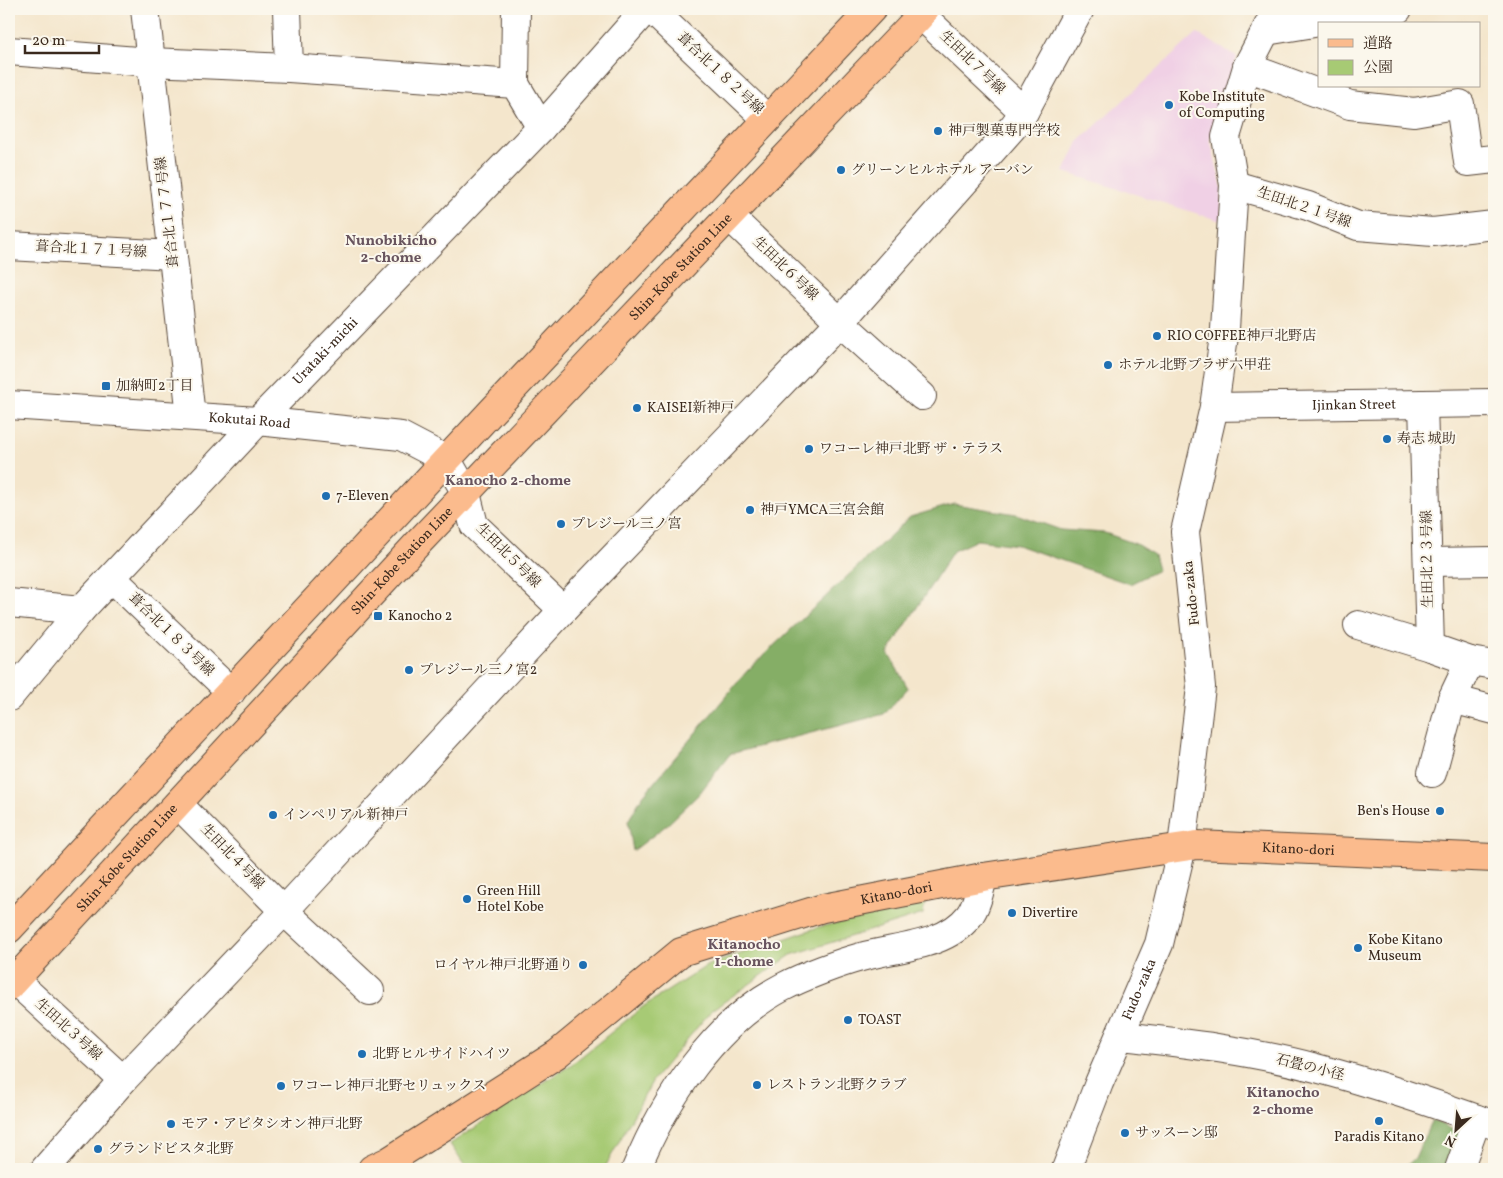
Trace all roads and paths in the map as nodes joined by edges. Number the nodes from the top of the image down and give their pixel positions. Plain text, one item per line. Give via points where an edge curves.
1 (145, 9) edge
2 (287, 9) edge
3 (516, 9) edge
4 (646, 9) edge
5 (651, 9) edge
6 (872, 9) edge
7 (1080, 9) edge
8 (1398, 9) edge
9 (922, 12) edge
10 (1271, 20) edge
11 (9, 51) edge
12 (150, 62) junction
13 (1247, 67) junction
14 (289, 68) junction
15 (515, 84) junction
16 (1024, 112) junction
17 (767, 119) junction
18 (541, 128) junction
19 (1494, 159) edge
20 (1234, 185) junction
21 (729, 216) junction
22 (1494, 226) edge
23 (9, 246) edge
24 (174, 255) junction
25 (840, 322) junction
26 (922, 396) dead end
27 (1494, 403) edge
28 (1423, 404) junction
29 (9, 405) edge
30 (1214, 406) junction
31 (191, 416) junction
32 (258, 421) junction
33 (447, 460) junction
34 (466, 493) junction
35 (1494, 561) edge
36 (1429, 562) junction
37 (112, 578) junction
38 (9, 603) edge
39 (81, 610) junction
40 (563, 610) junction
41 (1358, 625) dead end
42 (1430, 647) junction
43 (1482, 663) edge
44 (231, 692) junction
45 (9, 697) edge
46 (1452, 699) junction
47 (1494, 710) edge
48 (1432, 773) dead end
49 (179, 804) junction
50 (1182, 847) junction
51 (1494, 858) edge
52 (983, 877) junction
53 (284, 911) junction
54 (9, 929) edge
55 (11, 980) edge
56 (370, 991) dead end
57 (1121, 1036) junction
58 (123, 1080) junction
59 (1485, 1122) edge
60 (45, 1169) edge
61 (372, 1169) edge
62 (636, 1169) edge
63 (1066, 1169) edge
64 (1459, 1169) edge

1 - 12 street, 葺合北１７７号線
2 - 14 street
3 - 15 street
4 - 18 street, Urataki-michi
5 - 17 street, 葺合北１８２号線
6 - 17 main road
7 - 16 street
8 - 10 street
9 - 16 street, 生田北７号線
9 - 21 main road, Shin-Kobe Station Line
10 - 13 street, Fudo-zaka
11 - 12 street
12 - 14 street
12 - 24 street, 葺合北１７７号線
13 - 19 street via 1350,105 1414,112 1460,104 1468,162
13 - 20 street, Fudo-zaka via 1226,137
14 - 15 street
15 - 18 street
16 - 25 street
17 - 33 main road
18 - 32 street, Urataki-michi
20 - 22 street, 生田北２１号線 via 1308,206 1358,226 1433,232
20 - 30 street, Fudo-zaka via 1225,329
21 - 25 street, 生田北６号線
21 - 34 main road, Shin-Kobe Station Line
23 - 24 street, 葺合北１７１号線
24 - 31 street, 葺合北１７７号線
25 - 26 street, 生田北６号線
25 - 40 street
27 - 28 street, Ijinkan Street
28 - 30 street, Ijinkan Street
28 - 36 street, 生田北２３号線
29 - 31 street, Kokutai Road
30 - 50 street, Fudo-zaka via 1185,532 1201,687
31 - 32 street, Kokutai Road
32 - 33 street, Kokutai Road via 401,436
32 - 37 street, Urataki-michi
33 - 34 street
33 - 44 main road
34 - 40 street, 生田北５号線 via 474,525
34 - 49 main road, Shin-Kobe Station Line
35 - 36 street
36 - 42 street, 生田北２３号線
37 - 39 street, Urataki-michi
37 - 44 street, 葺合北１８３号線
38 - 39 street
39 - 45 street, Urataki-michi
40 - 53 street
41 - 42 street
42 - 43 street
43 - 46 street
44 - 54 main road
46 - 47 street
46 - 48 street
49 - 53 street, 生田北４号線
49 - 55 main road, Shin-Kobe Station Line
50 - 51 main road, Kitano-dori via 1197,844
50 - 52 main road, Kitano-dori
50 - 57 street, Fudo-zaka via 1159,944
52 - 61 main road, Kitano-dori via 823,908 681,952 557,1054 389,1162
52 - 62 street via 970,915 955,930 939,938 860,957 783,987 728,1025 686,1074
53 - 56 street, 生田北４号線
53 - 58 street
55 - 58 street, 生田北３号線
57 - 59 street, 石畳の小径 via 1198,1044 1315,1068
57 - 63 street, Fudo-zaka
58 - 60 street
59 - 64 street

